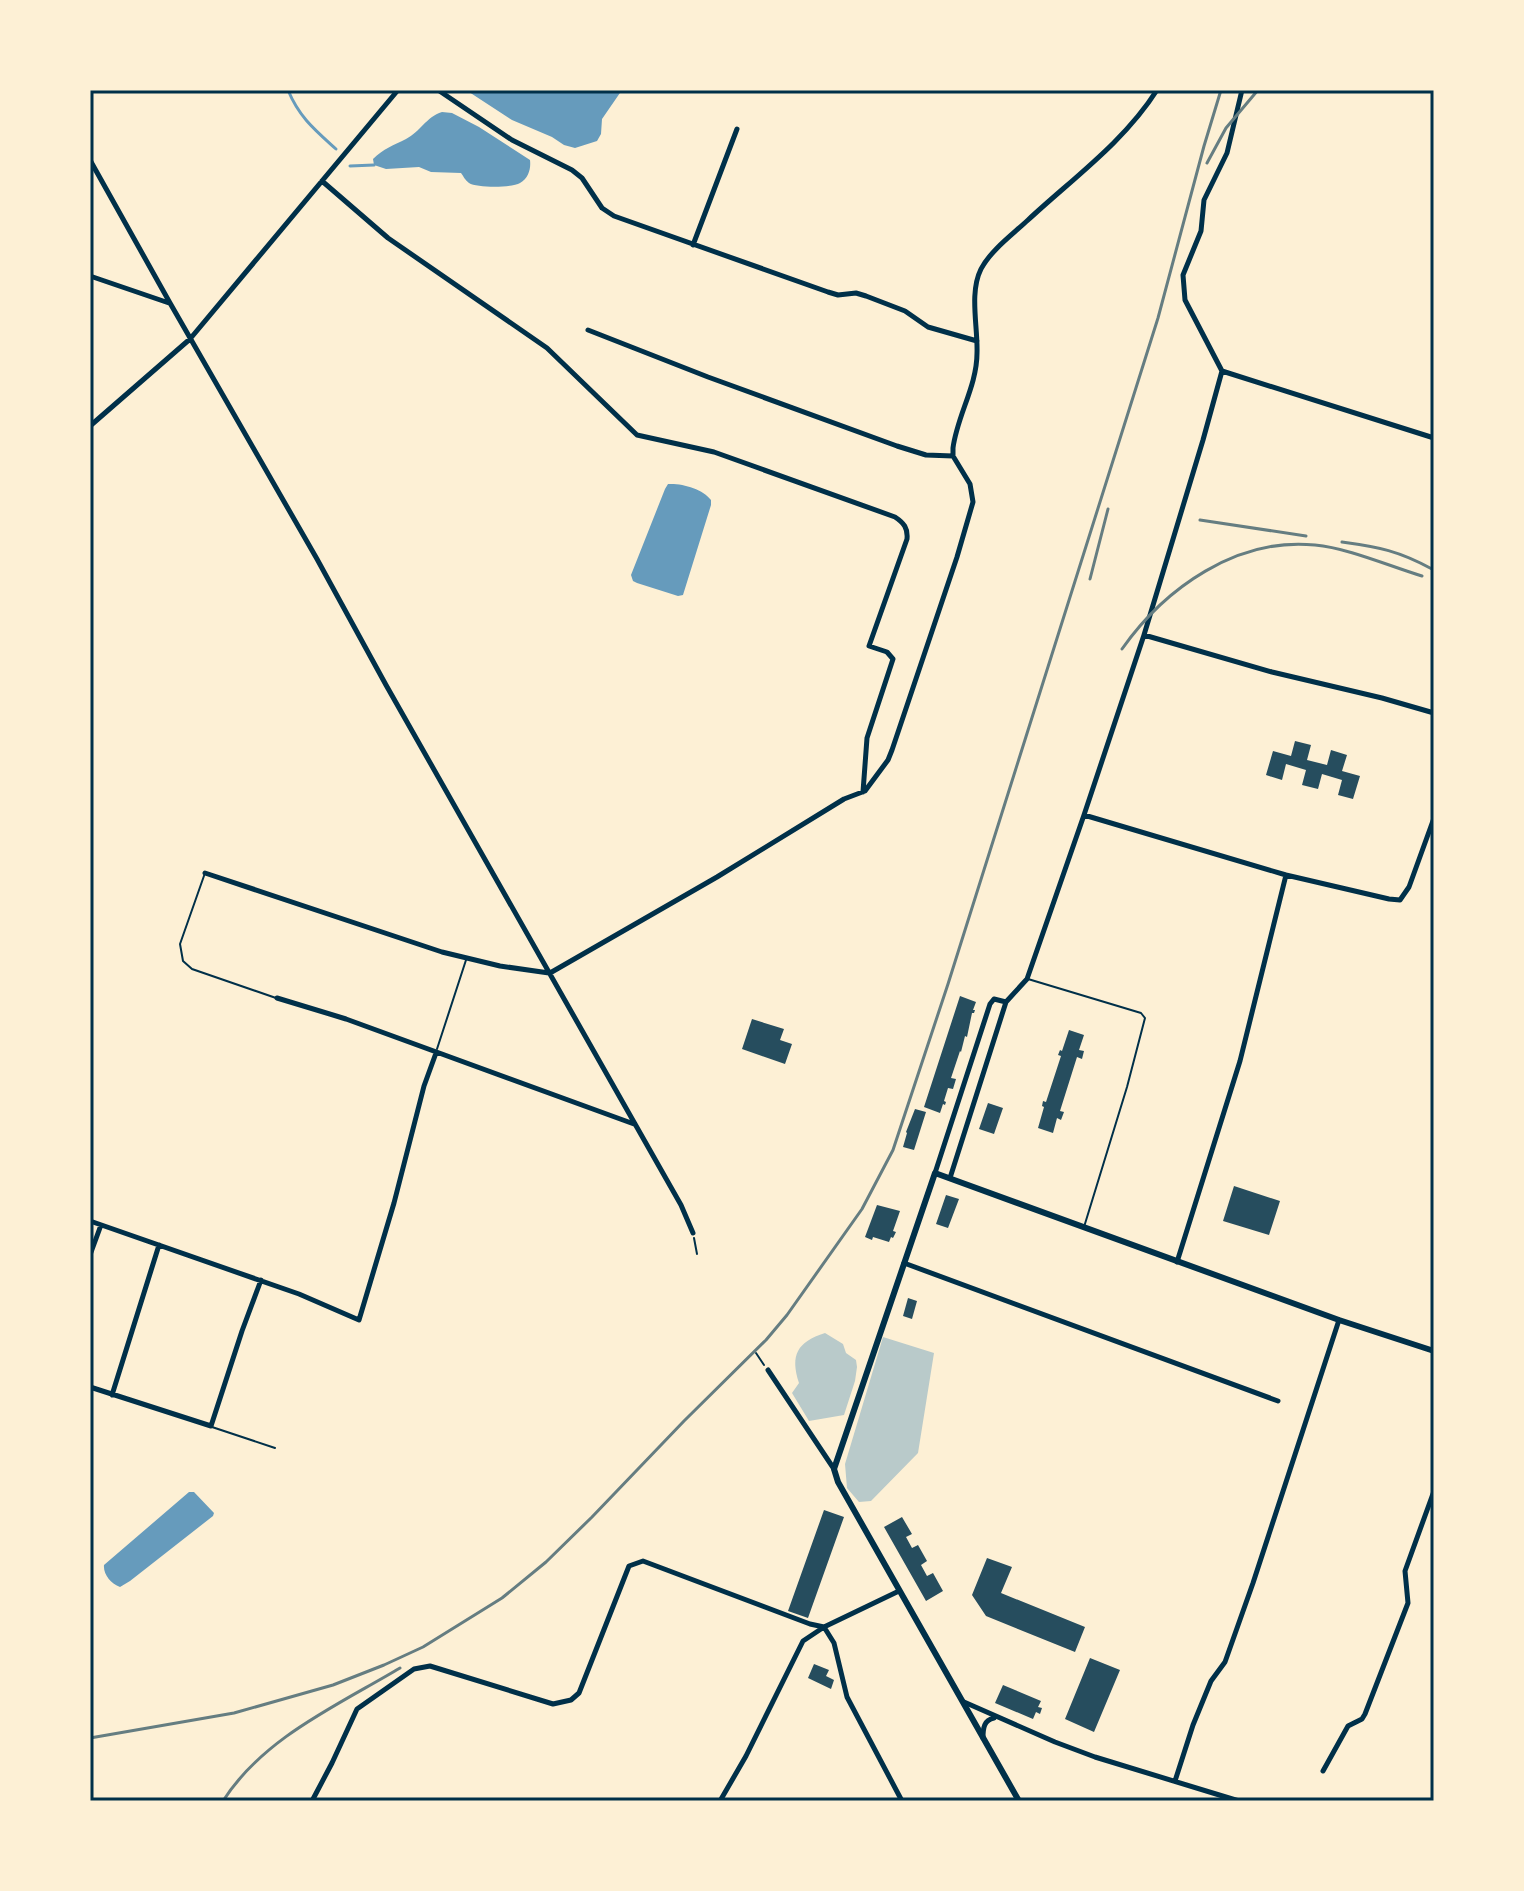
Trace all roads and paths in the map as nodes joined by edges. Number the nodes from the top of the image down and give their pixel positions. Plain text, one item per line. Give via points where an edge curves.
1 (398, 90) edge
2 (438, 90) edge
3 (1157, 90) edge
4 (1242, 90) edge
5 (737, 129) dead end
6 (90, 160) edge
7 (322, 181) junction
8 (693, 245) junction
9 (90, 276) edge
10 (170, 303) junction
11 (588, 330) dead end
12 (190, 339) junction
13 (977, 341) junction
14 (1222, 371) junction
15 (90, 426) edge
16 (1434, 438) edge
17 (953, 456) junction
18 (1144, 635) junction
19 (1434, 713) edge
20 (863, 793) junction
21 (1084, 815) junction
22 (1434, 818) edge
23 (205, 873) joint
24 (1286, 875) junction
25 (466, 959) junction
26 (550, 973) junction
27 (1027, 979) junction
28 (277, 998) joint
29 (1006, 1002) junction
30 (436, 1053) junction
31 (634, 1124) junction
32 (935, 1173) junction
33 (950, 1178) junction
34 (90, 1221) edge
35 (101, 1225) junction
36 (1084, 1227) junction
37 (693, 1233) joint
38 (159, 1245) junction
39 (697, 1254) dead end
40 (90, 1255) edge
41 (1177, 1262) junction
42 (904, 1263) junction
43 (261, 1280) junction
44 (1339, 1320) junction
45 (1434, 1351) edge
46 (756, 1353) dead end
47 (768, 1370) joint
48 (90, 1387) edge
49 (112, 1395) junction
50 (1278, 1401) dead end
51 (211, 1426) junction
52 (275, 1448) dead end
53 (834, 1469) junction
54 (1434, 1491) edge
55 (899, 1591) junction
56 (824, 1627) junction
57 (964, 1702) junction
58 (999, 1718) junction
59 (983, 1738) junction
60 (1323, 1771) dead end
61 (1175, 1781) junction
62 (312, 1801) edge
63 (720, 1801) edge
64 (902, 1801) edge
65 (1019, 1801) edge
66 (1239, 1801) edge

1 - 7 street
2 - 8 street via 512,140 572,170 614,216
3 - 13 street via 1136,119 983,265 977,285
4 - 14 street via 1227,153 1204,200 1201,231 1183,275 1185,300
5 - 8 street
6 - 10 street
7 - 12 street
7 - 20 street via 388,238 547,348 637,435 714,452 902,522 907,539 869,646 893,659 867,738
8 - 13 street via 838,295 866,296 905,311 928,327
9 - 10 street
10 - 12 street
11 - 17 street via 897,446
12 - 15 street
12 - 26 street
13 - 17 street via 975,371
14 - 16 street
14 - 18 street
17 - 20 street via 970,484 971,509 890,755
18 - 19 street
18 - 21 street
20 - 26 street via 844,799
21 - 24 street
21 - 27 street
22 - 24 street via 1400,900
23 - 25 street
23 - 28 lane via 180,944 183,961 192,969
24 - 41 street via 1240,1061
25 - 26 street
25 - 30 lane
26 - 31 street
27 - 29 street
27 - 36 lane via 1145,1018
28 - 30 street
29 - 32 street via 994,999 990,1004
29 - 33 street
30 - 31 street
30 - 43 street via 359,1320
31 - 37 street
32 - 33 street
32 - 42 street
33 - 36 street
34 - 35 street
35 - 38 street
35 - 40 street
36 - 41 street
37 - 39 path
38 - 43 street
38 - 49 street
41 - 44 street
42 - 50 street
42 - 53 street
43 - 51 street
44 - 45 street
44 - 61 street via 1225,1662 1211,1681
46 - 47 path
47 - 53 street
48 - 49 street
49 - 51 street
51 - 52 lane
53 - 55 street
54 - 60 street via 1405,1571 1408,1603 1381,1674 1365,1714 1348,1726
55 - 56 street
55 - 57 street
56 - 62 street via 643,1561 629,1566 579,1693 571,1700 553,1704 430,1666 414,1669 357,1709
56 - 63 street via 801,1643
56 - 64 street via 834,1643 847,1697
57 - 58 street
57 - 59 street
58 - 59 street via 986,1722
58 - 61 street via 1095,1757
59 - 65 street
61 - 66 street

